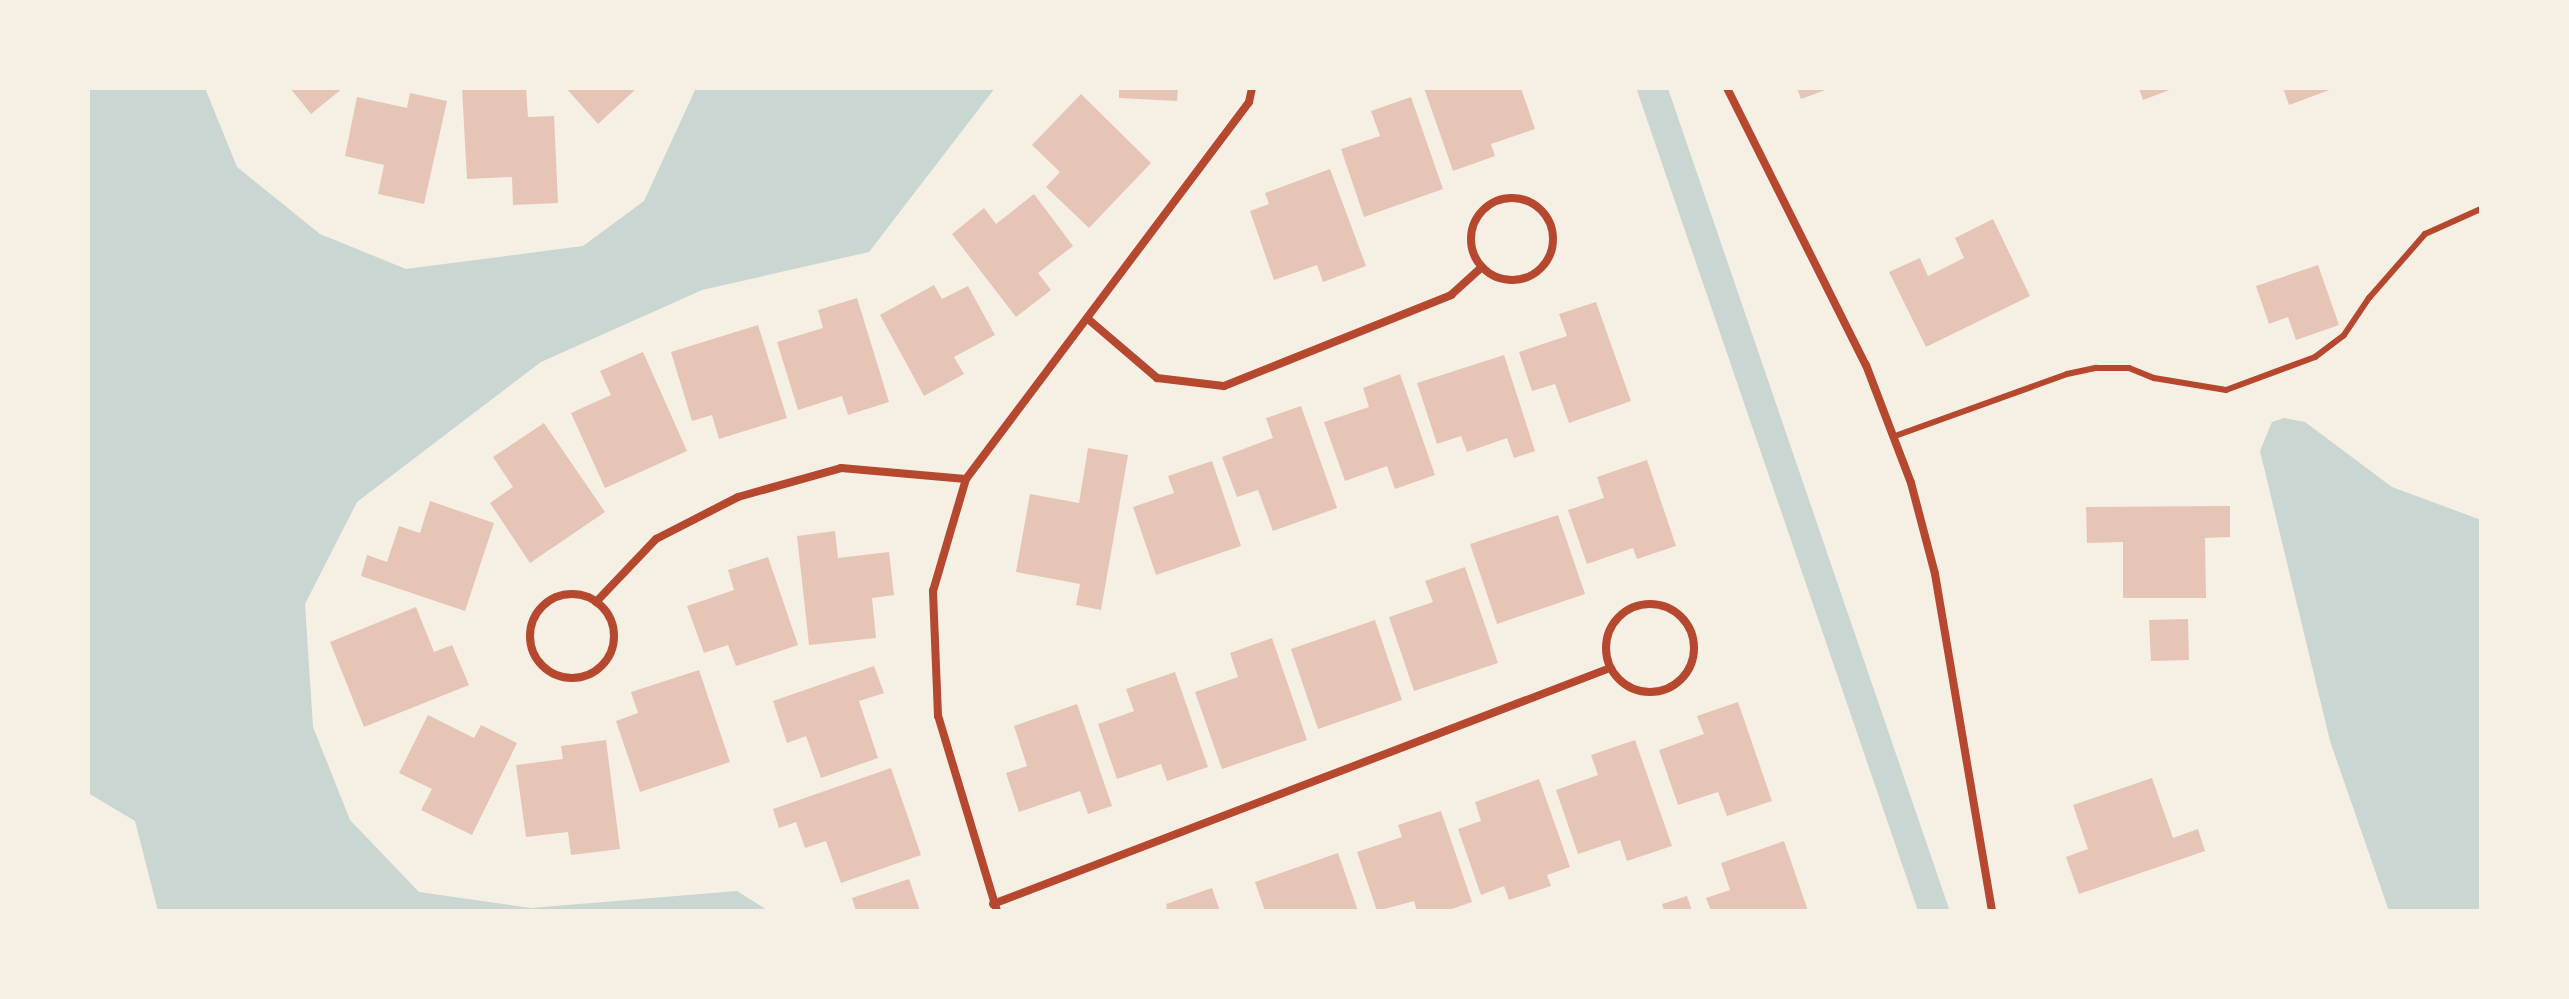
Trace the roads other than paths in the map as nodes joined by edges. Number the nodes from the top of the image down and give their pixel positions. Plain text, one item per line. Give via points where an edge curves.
1 (1252, 88) edge
2 (1727, 88) edge
3 (2481, 209) edge
4 (1482, 267) junction
5 (1088, 319) junction
6 (1895, 436) junction
7 (966, 479) junction
8 (596, 602) junction
9 (1610, 668) junction
10 (995, 907) edge
11 (1992, 911) edge

1 - 5 street via 1249,102
2 - 6 street via 1866,365
3 - 6 lane via 2425,234 2344,335 2315,357 2226,390 2154,378 2129,368 2096,368
4 - 4 street via 1504,280 1539,270 1552,247 1542,211 1507,198 1484,209 1476,219 1471,244
4 - 5 street via 1451,295 1224,386 1157,378
5 - 7 street
6 - 11 street via 1935,574
7 - 8 street via 841,468 738,497 656,539
7 - 10 street via 933,591 938,716
8 - 8 street via 571,594 546,602 537,611 529,636 547,670 572,678 597,670 606,660 614,636
9 - 9 street via 1630,688 1657,693 1670,688 1690,669 1695,642 1691,629 1683,617 1658,604 1631,608 1611,627 1606,654
9 - 10 street

